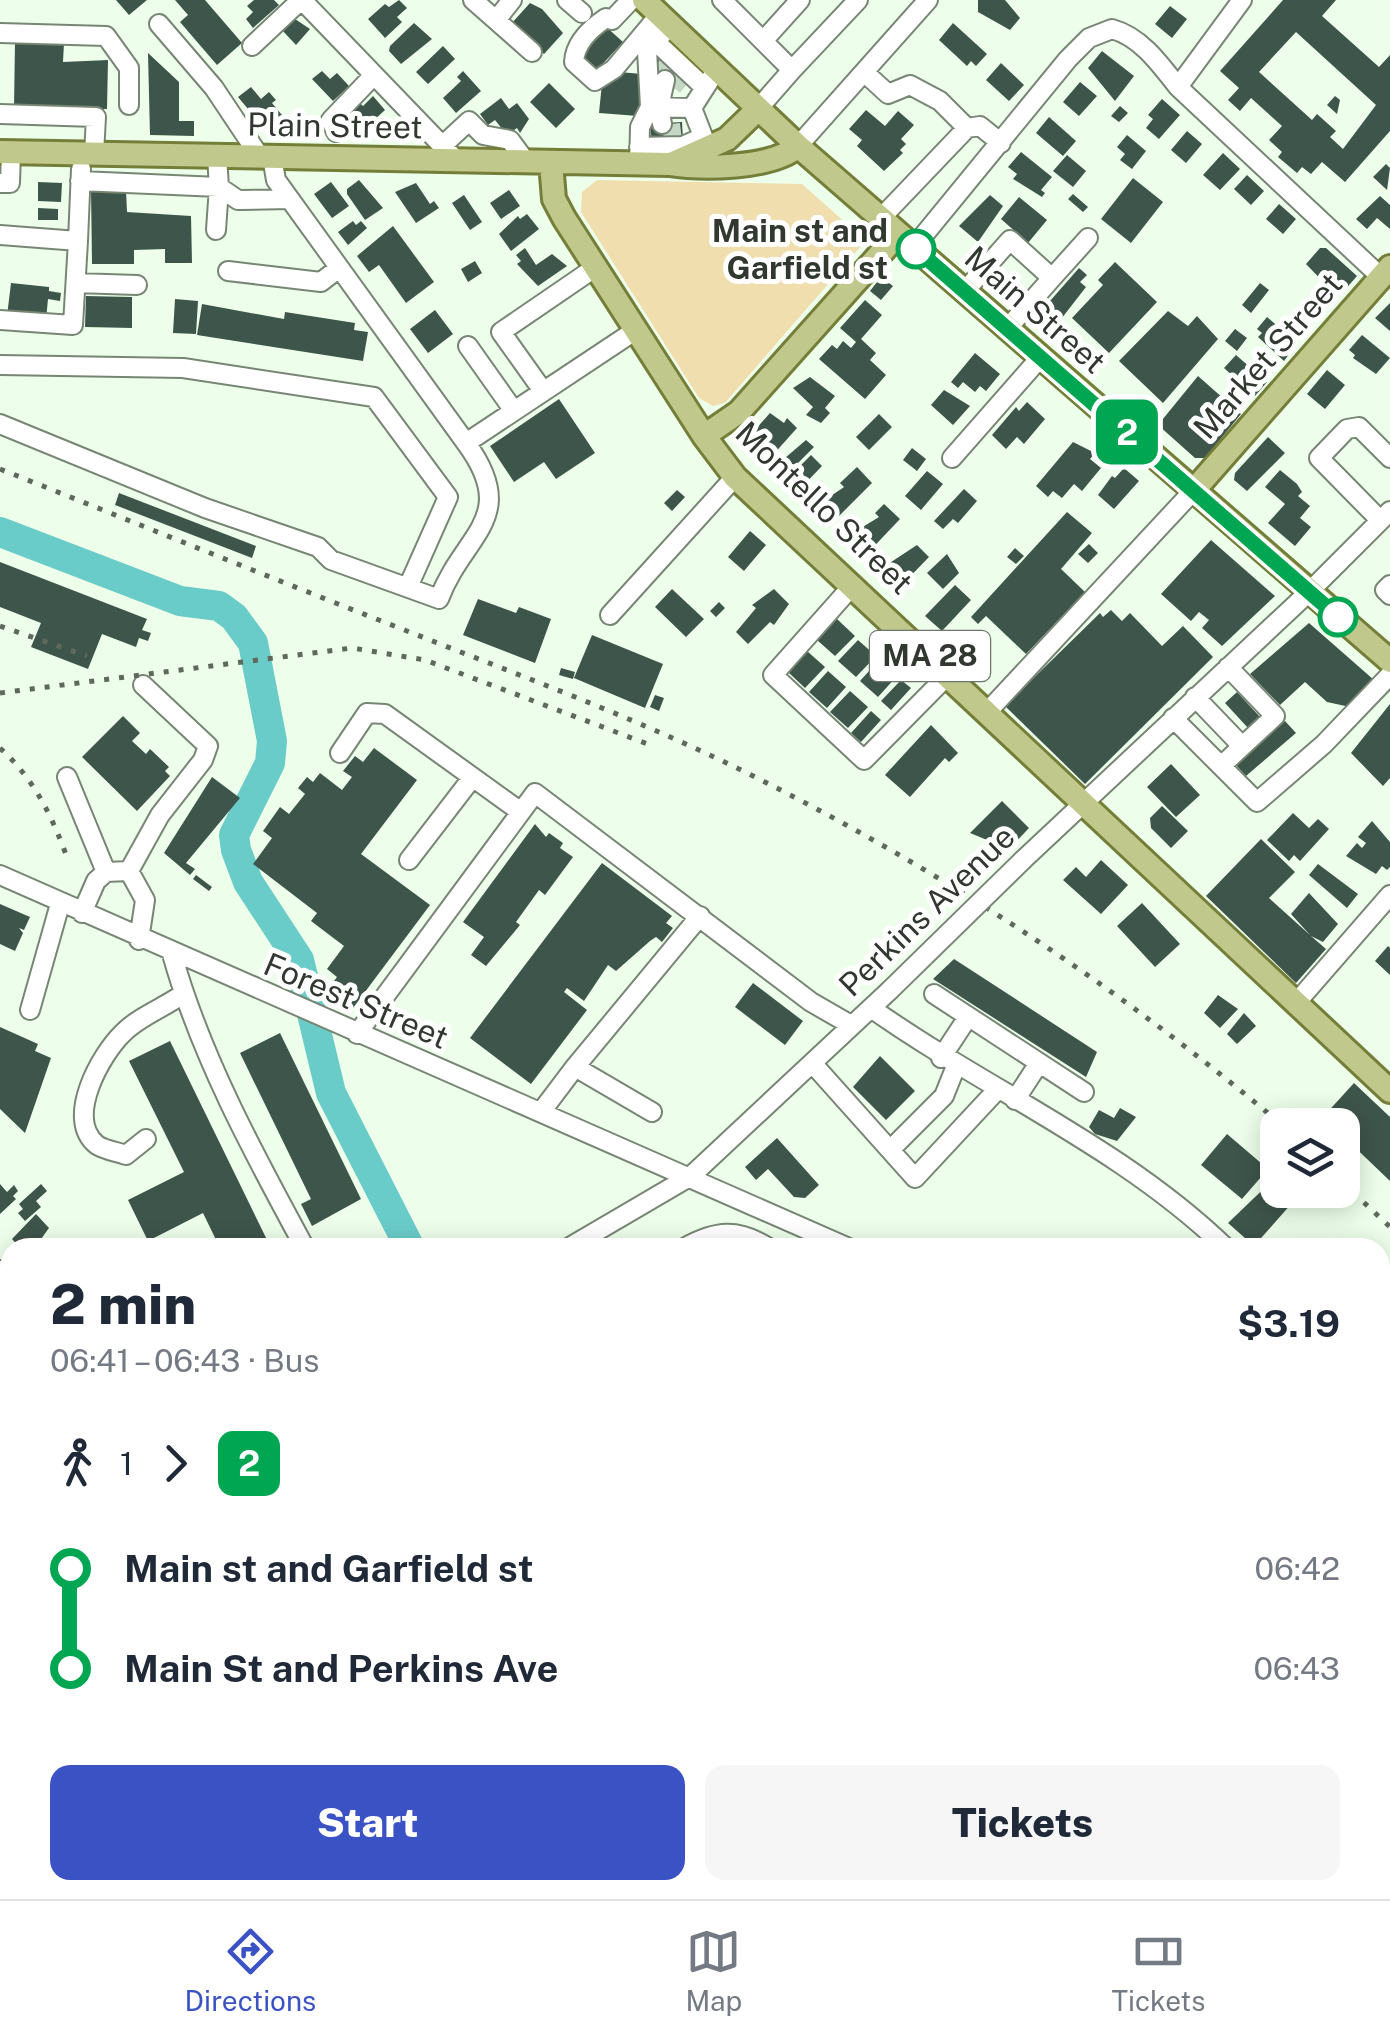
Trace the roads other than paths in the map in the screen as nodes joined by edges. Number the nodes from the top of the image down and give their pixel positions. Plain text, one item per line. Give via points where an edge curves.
1 (301, 0) edge
2 (474, 0) edge
3 (512, 0) edge
4 (567, 0) edge
5 (631, 0) edge
6 (722, 0) edge
7 (800, 0) edge
8 (858, 0) edge
9 (1242, 0) edge
10 (920, 3) edge
11 (582, 13) dead end
12 (496, 20) junction
13 (612, 20) junction
14 (159, 24) dead end
15 (653, 24) edge
16 (0, 32) edge
17 (763, 41) junction
18 (252, 46) dead end
19 (532, 52) dead end
20 (676, 70) junction
21 (792, 70) junction
22 (864, 72) junction
23 (374, 75) junction
24 (710, 80) junction
25 (1178, 87) junction
26 (129, 105) dead end
27 (756, 110) junction
28 (0, 114) edge
29 (967, 128) junction
30 (671, 129) junction
31 (336, 132) dead end
32 (706, 143) junction
33 (1001, 143) junction
34 (798, 146) junction
35 (6, 152) edge
36 (450, 153) junction
37 (88, 154) junction
38 (217, 156) junction
39 (639, 156) junction
40 (266, 157) junction
41 (539, 163) junction
42 (80, 181) junction
43 (0, 182) edge
44 (219, 187) junction
45 (289, 198) junction
46 (216, 230) dead end
47 (898, 233) junction
48 (0, 235) edge
49 (1088, 238) dead end
50 (78, 241) junction
51 (340, 268) junction
52 (596, 268) junction
53 (228, 271) dead end
54 (1385, 272) edge
55 (1052, 278) junction
56 (76, 284) junction
57 (137, 285) dead end
58 (964, 292) junction
59 (0, 320) edge
60 (636, 330) junction
61 (1006, 330) junction
62 (468, 346) dead end
63 (1039, 359) junction
64 (0, 365) edge
65 (543, 391) junction
66 (514, 411) junction
67 (0, 424) edge
68 (704, 436) junction
69 (466, 442) junction
70 (952, 458) dead end
71 (1390, 458) edge
72 (735, 477) junction
73 (1195, 488) junction
74 (1385, 516) edge
75 (852, 584) junction
76 (1390, 585) edge
77 (408, 587) junction
78 (1310, 592) junction
79 (1390, 594) edge
80 (610, 615) dead end
81 (1390, 662) edge
82 (1228, 667) junction
83 (949, 674) junction
84 (1390, 675) edge
85 (142, 685) dead end
86 (1195, 697) junction
87 (989, 710) junction
88 (1173, 718) junction
89 (1242, 746) junction
90 (340, 753) dead end
91 (1221, 766) junction
92 (66, 777) dead end
93 (472, 778) junction
94 (1083, 804) junction
95 (520, 812) junction
96 (409, 860) dead end
97 (129, 871) junction
98 (106, 872) junction
99 (0, 876) edge
100 (1388, 903) edge
101 (60, 904) junction
102 (82, 913) junction
103 (700, 916) junction
104 (139, 940) junction
105 (172, 954) junction
106 (183, 994) junction
107 (934, 994) dead end
108 (1296, 1003) junction
109 (871, 1008) junction
110 (30, 1010) dead end
111 (968, 1017) junction
112 (851, 1025) junction
113 (357, 1034) junction
114 (948, 1062) junction
115 (1039, 1063) junction
116 (812, 1064) junction
117 (574, 1066) junction
118 (998, 1090) junction
119 (1084, 1092) dead end
120 (1390, 1092) edge
121 (1015, 1100) junction
122 (540, 1112) junction
123 (652, 1112) dead end
124 (146, 1140) dead end
125 (890, 1150) junction
126 (691, 1176) junction
127 (300, 1238) edge
128 (585, 1238) edge
129 (703, 1238) edge
130 (754, 1238) edge
131 (807, 1238) edge
132 (1216, 1238) edge

1 - 18 street
1 - 23 street
2 - 12 street
3 - 12 street
4 - 11 street
5 - 13 street
6 - 17 street
7 - 17 street
8 - 21 street
9 - 25 street
10 - 22 street
12 - 19 street
13 - 15 street
13 - 15 street via 590,29 574,53 574,62 595,80 614,70
14 - 40 street
15 - 20 street
15 - 24 main road, Main Street
15 - 30 street via 647,50
16 - 26 street via 106,36 128,68
17 - 21 street
20 - 24 street
20 - 30 street
21 - 27 street
22 - 29 street via 888,94 910,85 920,89
22 - 34 street
23 - 31 street via 340,106 331,120
23 - 36 street
24 - 27 main road, Main Street
24 - 30 street
25 - 33 street via 1139,43 1104,30 1078,48
25 - 54 street
27 - 32 main road, Plain Street via 732,136
27 - 34 main road, Main Street
28 - 37 street via 96,117
29 - 33 street via 980,126
29 - 47 street
30 - 32 main road, Plain Street
30 - 32 street
30 - 34 main road, Plain Street via 721,167
30 - 39 main road, Plain Street
30 - 39 street via 640,128
33 - 47 street
34 - 47 main road, Main Street
35 - 37 main road, Plain Street
35 - 43 street via 10,183
36 - 40 main road, Plain Street
36 - 41 main road, Plain Street
36 - 41 street via 469,121
37 - 38 main road, Plain Street
37 - 42 street
38 - 40 main road, Plain Street
38 - 44 street
39 - 41 main road, Plain Street
40 - 45 street
41 - 52 main road, Montello Street / MA 28
42 - 44 street
42 - 50 street
44 - 45 street via 238,200
44 - 46 street
45 - 51 street
47 - 58 main road, Main Street
47 - 68 main road via 739,412
48 - 50 street
49 - 55 street
50 - 56 street
51 - 53 street via 321,282
51 - 69 street
52 - 60 main road, Montello Street / MA 28
52 - 65 street via 501,332
54 - 73 main road, Market Street
55 - 58 street via 1010,240
55 - 61 street
56 - 57 street
56 - 59 street via 73,324
58 - 61 main road, Main Street
60 - 65 street
60 - 68 main road, Montello Street / MA 28
61 - 63 main road, Main Street
62 - 66 street
63 - 70 street
63 - 73 main road, Main Street
64 - 77 street via 183,368 374,397 448,497
65 - 66 street
66 - 69 street
67 - 77 street
68 - 72 main road, Montello Street / MA 28
69 - 77 street via 490,494 477,538 450,569 439,599
71 - 74 street via 1360,427 1347,429 1318,458
72 - 75 main road, Montello Street / MA 28
72 - 80 street
73 - 78 main road, Main Street
73 - 87 street
74 - 78 street, Perkins Avenue
75 - 83 main road, Montello Street / MA 28
75 - 83 street via 772,675 864,760
76 - 79 street
78 - 81 main road, Main Street
78 - 82 street, Perkins Avenue
82 - 86 street, Perkins Avenue
82 - 89 street via 1275,716
83 - 87 main road, Montello Street / MA 28
84 - 91 street via 1257,802
85 - 97 street via 208,746
86 - 88 street, Perkins Avenue
86 - 89 street
87 - 94 main road, Montello Street / MA 28
88 - 91 street
88 - 94 street, Perkins Avenue
89 - 91 street
90 - 93 street via 367,712 384,714
92 - 98 street
93 - 95 street
93 - 96 street
94 - 108 main road, Montello Street / MA 28
94 - 109 street, Perkins Avenue, bridge
95 - 103 street via 535,793
95 - 113 street
97 - 98 street
97 - 104 street via 146,900
98 - 102 street
99 - 101 street, Forest Street
100 - 108 street
101 - 102 street, Forest Street
101 - 110 street
102 - 104 street, Forest Street
103 - 112 street via 810,1002
103 - 117 street
104 - 105 street, Forest Street
105 - 106 street
105 - 113 street, Forest Street
106 - 124 street via 124,1032 85,1102 85,1128 97,1145 126,1155
106 - 127 street via 252,1150
107 - 111 street
108 - 120 main road, Montello Street / MA 28
109 - 112 street, Perkins Avenue
109 - 114 street
111 - 114 street
111 - 115 street
112 - 116 street, Perkins Avenue
113 - 122 street, Forest Street
114 - 118 street
114 - 125 street via 944,1096
115 - 119 street
115 - 121 street
116 - 125 street
116 - 126 street, Perkins Avenue
117 - 122 street
117 - 123 street
118 - 121 street
118 - 125 street via 915,1178
121 - 132 street via 1085,1141
122 - 126 street, Forest Street
126 - 128 street, Perkins Avenue
126 - 131 street, Forest Street
129 - 130 street via 745,1232

